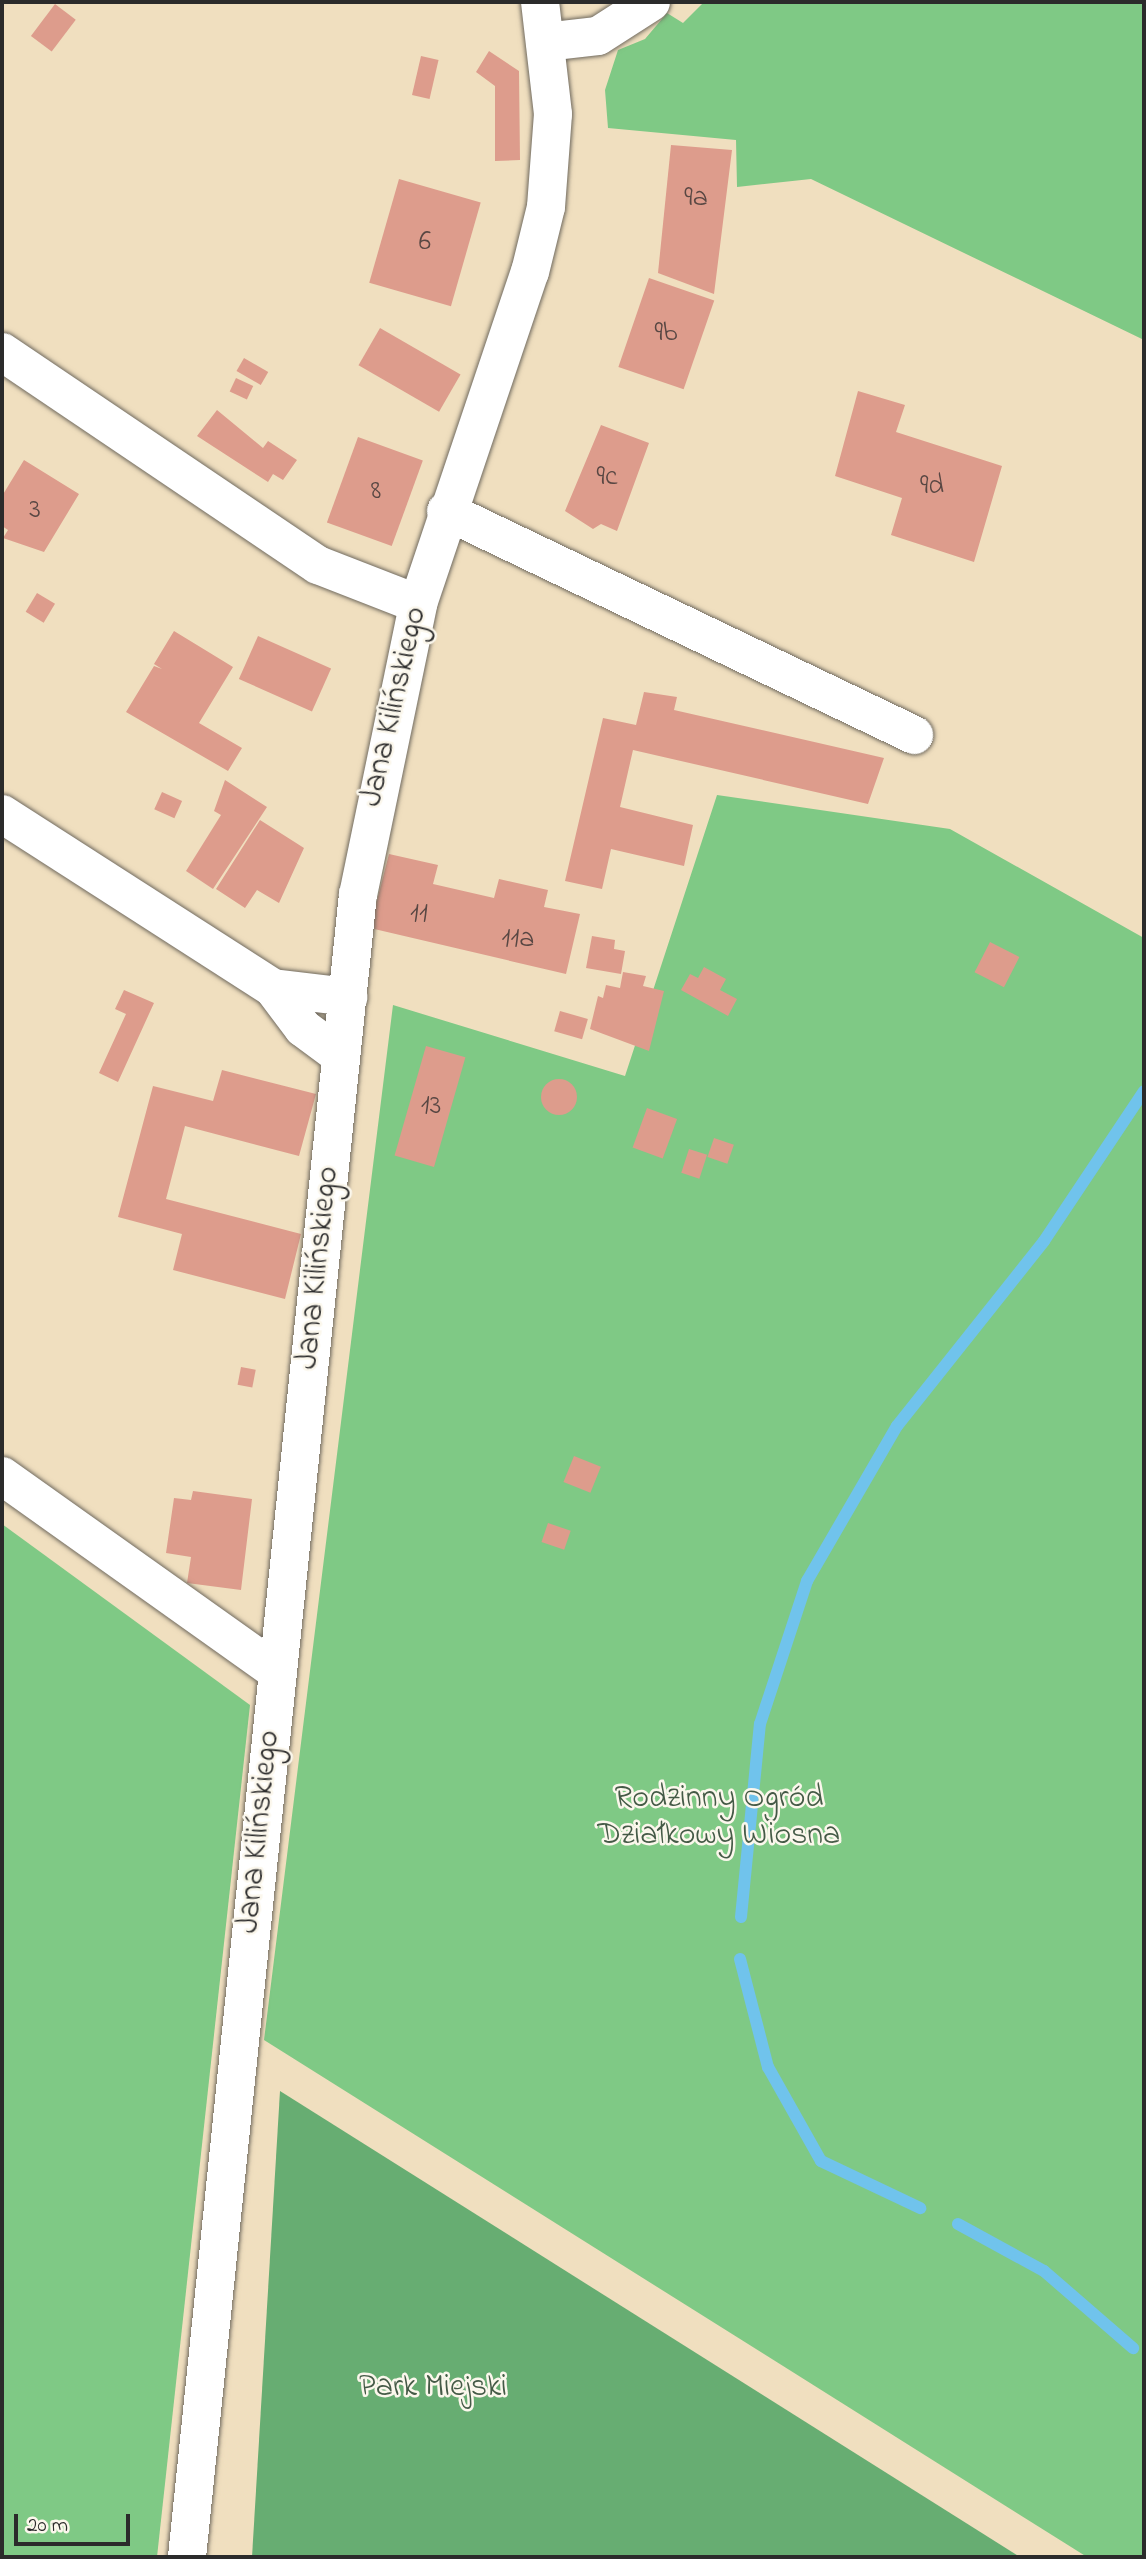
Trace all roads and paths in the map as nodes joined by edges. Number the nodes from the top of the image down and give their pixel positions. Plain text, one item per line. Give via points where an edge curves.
1 (540, 2) edge
2 (651, 2) edge
3 (545, 42) junction
4 (2, 352) edge
5 (446, 511) junction
6 (418, 604) junction
7 (914, 735) dead end
8 (2, 814) edge
9 (274, 988) junction
10 (348, 997) junction
11 (341, 1056) junction
12 (2, 1476) edge
13 (276, 1671) junction
14 (187, 2557) edge

1 - 3 street, Jana Kilińskiego
2 - 3 street via 598,36
3 - 5 street, Jana Kilińskiego via 553,114 545,206 530,272
4 - 6 street via 318,565
5 - 6 street, Jana Kilińskiego
5 - 7 street
6 - 10 street, Jana Kilińskiego via 370,815
8 - 9 street
9 - 10 street
9 - 11 street via 303,1028
10 - 11 street, Jana Kilińskiego
11 - 13 street, Jana Kilińskiego
12 - 13 street
13 - 14 street, Jana Kilińskiego

